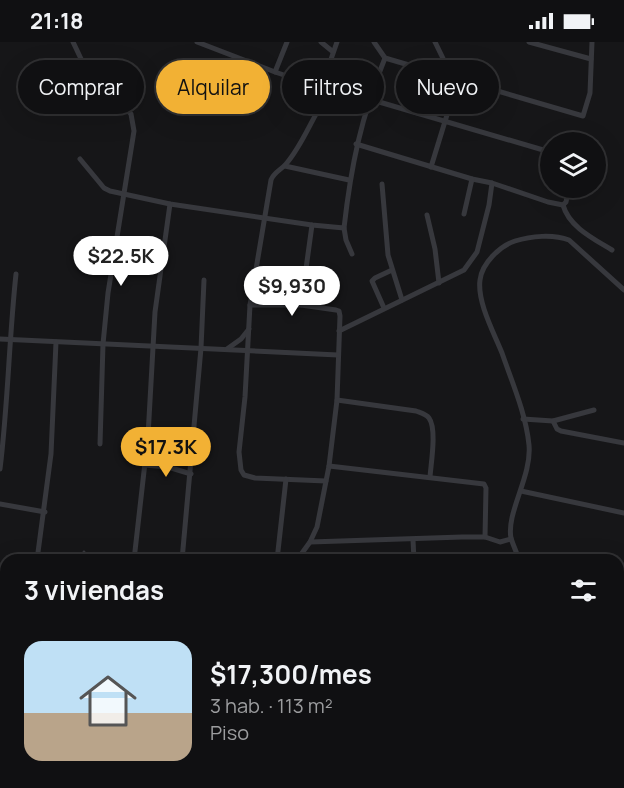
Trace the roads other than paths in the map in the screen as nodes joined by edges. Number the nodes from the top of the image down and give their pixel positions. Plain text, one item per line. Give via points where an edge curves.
1 (73, 42) edge
2 (197, 42) edge
3 (287, 42) edge
4 (321, 42) edge
5 (337, 42) edge
6 (374, 42) edge
7 (529, 42) edge
8 (592, 42) edge
9 (437, 43) edge
10 (332, 51) junction
11 (385, 58) joint
12 (591, 59) junction
13 (329, 60) edge
14 (446, 60) edge
15 (396, 61) edge
16 (275, 72) junction
17 (282, 74) edge
18 (499, 92) edge
19 (384, 104) edge
20 (315, 114) edge
21 (365, 114) edge
22 (447, 114) edge
23 (445, 122) junction
24 (356, 144) junction
25 (540, 149) edge
26 (80, 159) dead end
27 (285, 166) junction
28 (431, 167) junction
29 (472, 179) junction
30 (349, 180) junction
31 (492, 183) junction
32 (382, 184) dead end
33 (124, 195) junction
34 (567, 198) edge
35 (170, 204) junction
36 (563, 205) junction
37 (464, 214) dead end
38 (427, 215) dead end
39 (265, 218) junction
40 (312, 225) junction
41 (344, 228) junction
42 (612, 250) dead end
43 (352, 254) dead end
44 (485, 256) junction
45 (392, 270) junction
46 (16, 274) dead end
47 (204, 280) dead end
48 (439, 283) junction
49 (624, 290) edge
50 (402, 300) junction
51 (250, 305) junction
52 (302, 305) junction
53 (384, 308) junction
54 (249, 328) junction
55 (339, 331) junction
56 (0, 339) edge
57 (9, 339) junction
58 (56, 342) junction
59 (103, 344) junction
60 (152, 346) junction
61 (201, 348) junction
62 (225, 349) junction
63 (248, 351) junction
64 (338, 355) junction
65 (0, 388) edge
66 (7, 388) junction
67 (337, 400) junction
68 (594, 410) dead end
69 (523, 419) junction
70 (553, 421) junction
71 (2, 435) edge
72 (624, 443) edge
73 (100, 444) dead end
74 (144, 465) junction
75 (329, 466) junction
76 (0, 469) edge
77 (191, 474) junction
78 (430, 477) junction
79 (286, 479) junction
80 (326, 482) junction
81 (521, 491) junction
82 (0, 504) edge
83 (45, 512) junction
84 (624, 513) edge
85 (485, 537) junction
86 (510, 539) junction
87 (413, 540) junction
88 (310, 542) junction
89 (39, 554) edge
90 (135, 554) edge
91 (183, 554) edge
92 (278, 554) edge
93 (301, 554) edge
94 (414, 554) edge
95 (516, 554) edge

1 - 33 street via 83,63 133,118
2 - 16 street
3 - 16 street
4 - 10 street
5 - 10 street
6 - 11 street
7 - 12 street
8 - 12 street
9 - 14 street
10 - 13 street
11 - 15 street
12 - 18 street via 590,93 583,116
16 - 17 street
19 - 23 street
20 - 27 street
21 - 24 street
22 - 23 street
23 - 25 street
23 - 28 street
24 - 28 street
24 - 30 street
26 - 33 street via 104,188
27 - 30 street
27 - 39 street via 272,176
28 - 29 street
29 - 31 street
29 - 37 street
30 - 41 street
31 - 36 street
31 - 44 street
32 - 45 street
33 - 35 street
33 - 59 street
34 - 36 street
35 - 39 street
35 - 60 street
36 - 42 street via 569,219
38 - 48 street
39 - 40 street
39 - 51 street
40 - 41 street
40 - 52 street
41 - 43 street
44 - 48 street
44 - 49 street via 520,240 560,237 569,240
44 - 69 street via 480,276 482,298
45 - 50 street
45 - 53 street via 372,281
46 - 57 street
47 - 61 street
48 - 50 street
50 - 53 street
51 - 52 street
51 - 54 street
52 - 55 street via 339,311
53 - 55 street
54 - 62 street via 241,339
54 - 63 street
55 - 64 street
56 - 57 street
57 - 58 street
57 - 66 street
58 - 59 street
58 - 83 street
59 - 60 street
59 - 73 street
60 - 61 street
60 - 74 street
61 - 62 street
61 - 77 street
62 - 63 street
63 - 64 street
63 - 79 street via 239,452 241,470 255,478
64 - 67 street
65 - 66 street
66 - 71 street
67 - 75 street
67 - 78 street via 427,416 433,431
68 - 70 street
69 - 70 street
69 - 81 street via 529,455
70 - 72 street via 561,431
71 - 76 street
74 - 77 street via 177,468
74 - 90 street
75 - 78 street
75 - 80 street
77 - 91 street
78 - 85 street via 485,485
79 - 80 street
79 - 92 street
80 - 88 street
81 - 84 street
81 - 86 street
82 - 83 street
83 - 89 street
85 - 86 street via 501,542
85 - 87 street
86 - 95 street
87 - 88 street
87 - 94 street
88 - 93 street

